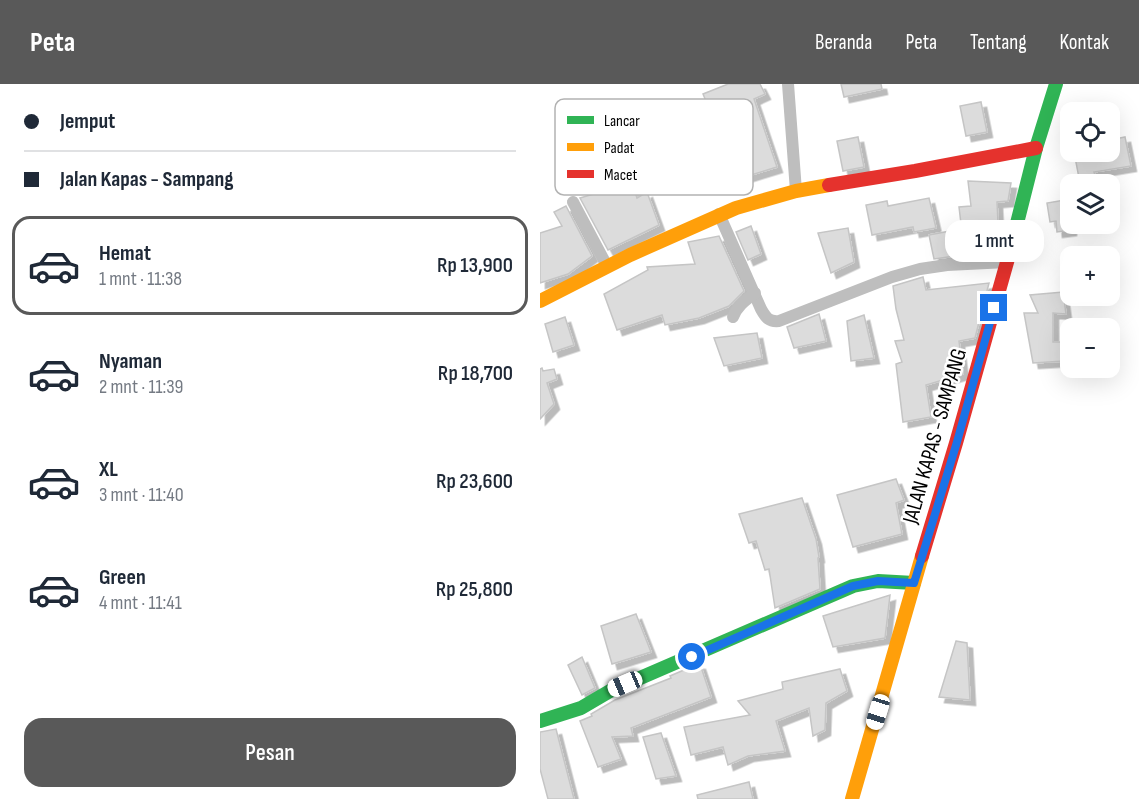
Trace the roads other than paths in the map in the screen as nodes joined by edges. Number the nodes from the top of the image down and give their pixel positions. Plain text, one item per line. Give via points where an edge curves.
1 (788, 84) edge
2 (1056, 84) edge
3 (1036, 148) junction
4 (796, 191) junction
5 (573, 202) dead end
6 (719, 214) junction
7 (1007, 262) junction
8 (607, 266) junction
9 (755, 293) junction
10 (540, 301) edge
11 (733, 317) dead end
12 (914, 583) junction
13 (540, 721) edge
14 (852, 799) edge

1 - 4 street
2 - 3 street, JALAN KAPAS - SAMPANG
3 - 4 street
3 - 7 street, JALAN KAPAS - SAMPANG
4 - 6 street
5 - 8 street
6 - 8 street
6 - 9 street
7 - 9 street via 920,269 779,321 767,318
7 - 12 street, JALAN KAPAS - SAMPANG
8 - 10 street
9 - 11 street
12 - 13 street via 878,581 853,586 610,691 571,713
12 - 14 street, JALAN KAPAS - SAMPANG

